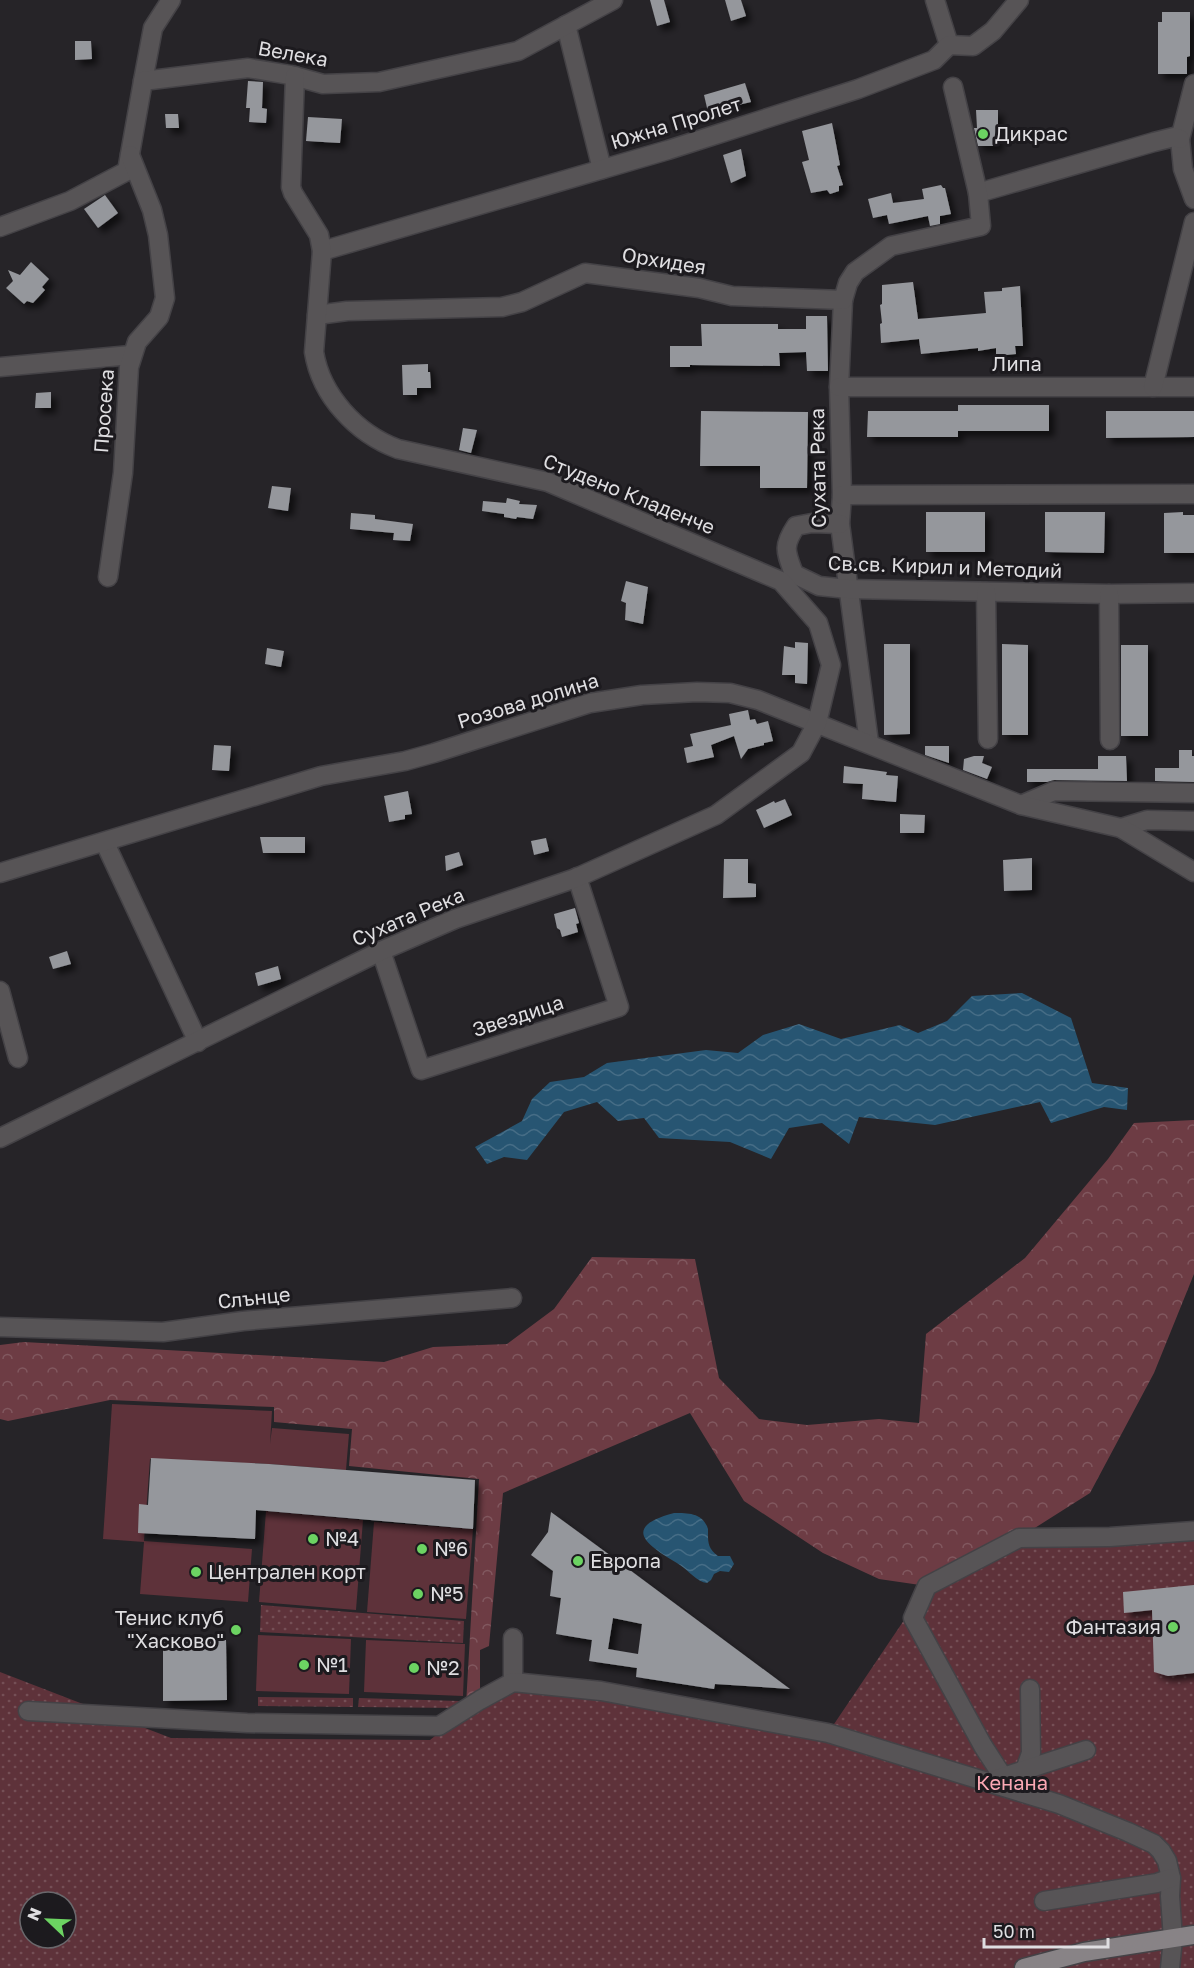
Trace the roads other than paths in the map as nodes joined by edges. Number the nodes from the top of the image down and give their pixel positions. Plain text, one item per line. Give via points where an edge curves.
1 (171, 0) edge
2 (613, 0) edge
3 (934, 0) edge
4 (1019, 0) edge
5 (566, 25) junction
6 (949, 45) junction
7 (295, 76) junction
8 (143, 81) junction
9 (1194, 84) edge
10 (953, 87) dead end
11 (1180, 139) junction
12 (130, 154) junction
13 (602, 169) junction
14 (978, 193) junction
15 (1194, 199) edge
16 (1194, 222) edge
17 (0, 227) edge
18 (322, 250) junction
19 (843, 300) junction
20 (317, 315) junction
21 (131, 355) junction
22 (0, 367) edge
23 (839, 387) junction
24 (1153, 387) junction
25 (1194, 387) edge
26 (1194, 494) edge
27 (842, 495) junction
28 (840, 524) junction
29 (108, 577) dead end
30 (788, 578) junction
31 (848, 589) junction
32 (986, 592) junction
33 (1194, 593) edge
34 (1109, 594) junction
35 (817, 723) junction
36 (988, 739) dead end
37 (1110, 740) dead end
38 (869, 743) junction
39 (1194, 793) edge
40 (1021, 804) junction
41 (1194, 821) edge
42 (1120, 828) junction
43 (105, 843) junction
44 (1164, 854) junction
45 (1194, 855) edge
46 (1194, 872) edge
47 (0, 873) edge
48 (578, 877) junction
49 (381, 951) junction
50 (0, 991) edge
51 (198, 1042) junction
52 (18, 1058) dead end
53 (0, 1138) edge
54 (512, 1298) dead end
55 (0, 1327) edge
56 (1194, 1531) edge
57 (513, 1638) dead end
58 (513, 1682) junction
59 (1030, 1689) dead end
60 (28, 1711) dead end
61 (1086, 1750) dead end
62 (1025, 1770) junction
63 (995, 1779) junction
64 (1171, 1878) junction
65 (1044, 1901) dead end
66 (1194, 1935) edge
67 (1173, 1939) junction
68 (1024, 1968) edge
69 (1170, 1968) edge

1 - 8 street via 153,28
2 - 5 street, Велека
3 - 6 street
4 - 6 street via 993,31 973,46
5 - 7 street, Велека via 518,51 379,82 323,84
5 - 13 street
6 - 13 street, Южна Пролет via 934,60 858,89
7 - 8 street, Велека via 248,68
7 - 18 street via 291,187 319,235
8 - 12 street
9 - 11 street
10 - 14 street
11 - 14 street via 1154,142
11 - 15 street via 1183,169
12 - 17 street via 127,171 70,201
12 - 21 street, Просека via 152,210 165,298 159,318 137,342
13 - 18 street, Южна Пролет
14 - 19 street via 981,226 891,246 855,272
16 - 24 street
18 - 20 street, Студено Кладенче
19 - 20 street, Орхидея via 732,296 585,273 502,307 347,310
19 - 23 street, Сухата Река
20 - 30 street, Студено Кладенче via 316,365 342,410 377,439 398,449 548,482
21 - 22 street
21 - 29 street, Просека via 123,473
23 - 24 street, Липа
23 - 27 street, Сухата Река
24 - 25 street, Липа
26 - 27 street
27 - 28 street, Сухата Река
28 - 30 street, Св.св. Кирил и Методий via 796,526 786,551
28 - 31 street, Сухата Река
30 - 31 street, Св.св. Кирил и Методий
30 - 35 street, Студено Кладенче via 818,623 831,665
31 - 32 street, Св.св. Кирил и Методий
31 - 38 street, Сухата Река
32 - 34 street, Св.св. Кирил и Методий
32 - 36 street
33 - 34 street, Св.св. Кирил и Методий
34 - 37 street
35 - 38 street, Розова долина
35 - 43 street, Розова долина via 730,693 642,695 590,703 434,753 321,776
35 - 48 street, Сухата Река via 801,753 716,815
38 - 40 street, Розова долина
39 - 40 street via 1054,791
40 - 42 street, Розова долина
41 - 42 street via 1147,820
42 - 44 street, Розова долина
43 - 47 street, Розова долина
43 - 51 street
44 - 45 street
44 - 46 street, Розова долина
48 - 49 street, Сухата Река via 455,919
48 - 49 street, Звездица via 619,1007 421,1070
49 - 51 street, Сухата Река
50 - 52 street
51 - 53 street, Сухата Река
54 - 55 street, Слънце via 243,1321 163,1332
56 - 63 street via 1019,1538 927,1586 913,1618 983,1746
57 - 58 street
58 - 60 street via 439,1726 247,1723
58 - 63 street via 601,1690 828,1733
59 - 62 street via 1031,1753
61 - 62 street
62 - 63 street
63 - 64 street via 1154,1845 1167,1861
64 - 65 street
64 - 67 street
66 - 67 main road
67 - 68 main road via 1084,1952
67 - 69 street

